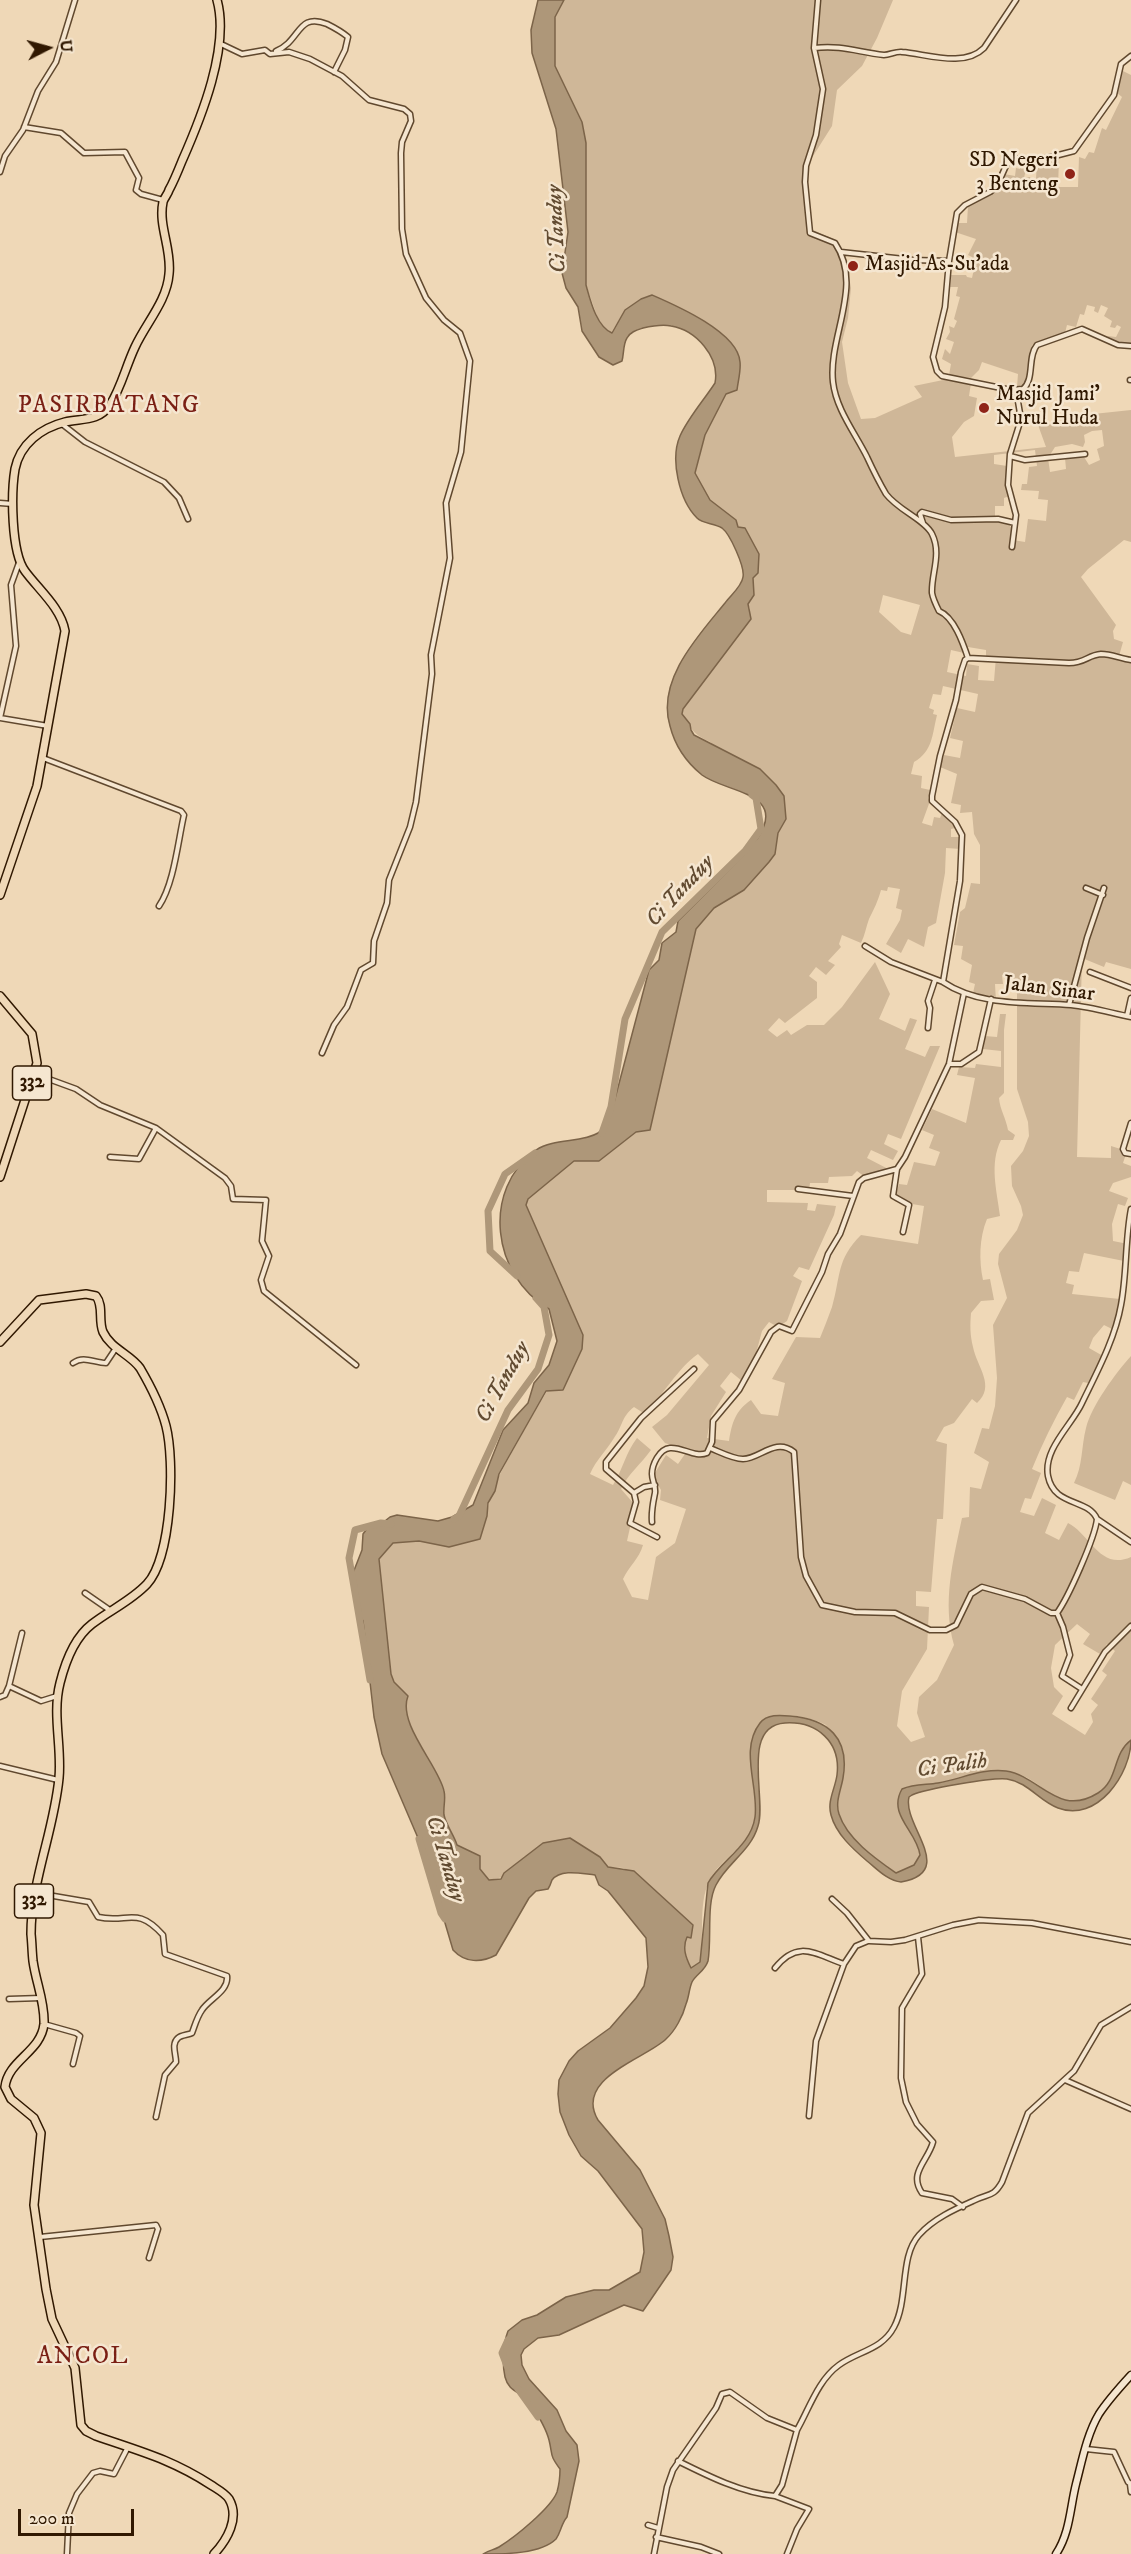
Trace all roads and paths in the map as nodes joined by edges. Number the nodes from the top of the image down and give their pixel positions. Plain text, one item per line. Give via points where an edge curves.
1 (75, 0) edge
2 (217, 0) edge
3 (818, 0) edge
4 (1016, 0) edge
5 (221, 44) junction
6 (814, 48) junction
7 (270, 54) junction
8 (1131, 56) edge
9 (334, 72) junction
10 (24, 127) junction
11 (0, 172) edge
12 (163, 200) junction
13 (841, 252) junction
14 (949, 261) junction
15 (1131, 346) edge
16 (1016, 390) junction
17 (61, 423) junction
18 (1085, 454) dead end
19 (1010, 456) junction
20 (0, 503) edge
21 (14, 504) junction
22 (188, 519) dead end
23 (1015, 523) junction
24 (924, 524) junction
25 (1012, 547) dead end
26 (20, 560) junction
27 (968, 658) junction
28 (1131, 660) edge
29 (0, 718) edge
30 (48, 726) junction
31 (43, 758) junction
32 (1086, 888) dead end
33 (1104, 888) dead end
34 (0, 895) edge
35 (1102, 895) junction
36 (159, 906) dead end
37 (865, 946) dead end
38 (1090, 972) dead end
39 (935, 980) junction
40 (943, 982) junction
41 (1131, 988) edge
42 (964, 993) junction
43 (0, 996) edge
44 (1131, 998) edge
45 (991, 999) junction
46 (1069, 1005) junction
47 (1129, 1017) edge
48 (928, 1028) dead end
49 (322, 1053) dead end
50 (950, 1064) junction
51 (35, 1074) junction
52 (1131, 1123) edge
53 (156, 1128) junction
54 (1131, 1154) edge
55 (110, 1157) dead end
56 (897, 1169) junction
57 (0, 1177) edge
58 (798, 1189) dead end
59 (853, 1196) junction
60 (1131, 1209) edge
61 (903, 1232) dead end
62 (0, 1342) edge
63 (116, 1348) junction
64 (73, 1363) dead end
65 (356, 1365) dead end
66 (694, 1369) dead end
67 (710, 1448) junction
68 (655, 1485) junction
69 (634, 1493) junction
70 (1097, 1520) junction
71 (652, 1522) dead end
72 (657, 1537) dead end
73 (1131, 1542) edge
74 (85, 1593) dead end
75 (111, 1611) junction
76 (1057, 1613) junction
77 (1131, 1626) edge
78 (22, 1633) dead end
79 (9, 1686) junction
80 (1082, 1689) junction
81 (58, 1695) junction
82 (0, 1697) edge
83 (1071, 1708) dead end
84 (0, 1766) edge
85 (59, 1780) junction
86 (35, 1892) junction
87 (832, 1899) dead end
88 (918, 1937) junction
89 (869, 1941) junction
90 (1131, 1942) edge
91 (844, 1964) junction
92 (775, 1968) dead end
93 (42, 1998) junction
94 (9, 1999) dead end
95 (1131, 2007) edge
96 (44, 2024) junction
97 (73, 2064) dead end
98 (1065, 2080) junction
99 (1131, 2109) edge
100 (809, 2116) dead end
101 (156, 2117) dead end
102 (963, 2207) junction
103 (40, 2237) junction
104 (149, 2258) dead end
105 (1131, 2375) edge
106 (797, 2430) junction
107 (128, 2447) junction
108 (1086, 2449) junction
109 (678, 2461) junction
110 (1130, 2484) edge
111 (1131, 2492) edge
112 (775, 2496) junction
113 (648, 2525) dead end
114 (658, 2528) junction
115 (656, 2537) junction
116 (67, 2554) edge
117 (214, 2554) edge
118 (654, 2554) edge
119 (719, 2554) edge
120 (787, 2554) edge
121 (1056, 2554) edge

1 - 10 street via 56,62 38,91
2 - 5 main road
3 - 6 street
4 - 6 street via 984,48 969,56 940,58 898,51 886,55 836,45
5 - 7 street via 242,54 265,50
5 - 12 main road via 195,129
6 - 13 street via 823,89 805,174 808,226 811,235 832,241
7 - 9 street via 289,52
7 - 9 street via 288,45 306,22 316,20 348,37
8 - 14 street via 1121,64 1111,100 1074,151 1043,159 1009,159 997,186 960,209
9 - 49 street via 369,100 401,107 411,117 402,142 402,229 406,254 426,298 460,333 468,350 470,369 460,452 446,503 450,558 431,655 416,802 389,880 387,903 374,940 373,963 362,970
10 - 11 street
10 - 12 street via 61,133 84,153 125,152 139,178 136,190
12 - 17 main road via 170,265 164,295 106,410 86,420
13 - 14 street
13 - 24 street via 847,276 831,355 836,395 886,494 894,505
14 - 16 street via 945,307 933,357 937,371 942,376
15 - 16 street via 1118,345 1086,329 1050,340 1034,348 1028,385
16 - 19 street via 1021,422
17 - 21 main road via 30,440 21,452 15,470
17 - 22 street via 85,442 164,482 179,498
18 - 19 street via 1025,460
19 - 23 street via 1008,485
20 - 21 street
21 - 26 main road
23 - 24 street via 998,519 951,520 922,512
23 - 25 street
24 - 27 street via 932,532 936,547 932,596 956,631
26 - 29 street via 11,582 16,646
26 - 30 main road via 57,613 65,632
27 - 28 street via 1075,663 1104,654
27 - 40 street via 961,672 932,796 932,801 955,822 962,835 960,881
29 - 30 street
30 - 31 main road
31 - 34 main road
31 - 36 street via 181,811 184,815 172,872
32 - 35 street
33 - 35 street
35 - 46 street
37 - 39 street, Jalan Sinar via 891,962
38 - 41 street
39 - 40 street, Jalan Sinar
39 - 48 street via 928,1001
40 - 42 street, Jalan Sinar
42 - 45 street, Jalan Sinar
42 - 50 street
43 - 51 main road, 332 via 32,1034
44 - 47 street
45 - 46 street, Jalan Sinar
45 - 50 street via 979,1052 961,1064
46 - 47 street, Jalan Sinar
50 - 56 street via 915,1140
51 - 53 street via 76,1089 108,1109
51 - 57 main road, 332
52 - 54 street via 1124,1151
53 - 55 street via 139,1159
53 - 65 street via 225,1178 233,1198 266,1200 262,1239 269,1256 261,1280 264,1291
56 - 59 street via 864,1178
56 - 61 street via 893,1196 909,1205
58 - 59 street
59 - 67 street via 836,1242 792,1331 779,1326 771,1332 739,1390 713,1421
60 - 70 street via 1122,1304 1116,1325 1081,1405 1064,1428 1047,1473 1053,1490 1093,1513
62 - 63 main road, 332 via 39,1300 92,1294 100,1302 103,1332
63 - 64 street via 106,1363 85,1359
63 - 75 main road, 332 via 135,1360 145,1377 166,1428 171,1474 160,1563 145,1586
66 - 69 street via 641,1418 606,1462 606,1469
67 - 68 street via 701,1455 670,1448 662,1452 652,1471
67 - 76 street via 742,1459 772,1448 789,1448 794,1452 802,1566 822,1605 855,1612 895,1613 930,1630 946,1630 956,1625 971,1594 982,1587
68 - 69 street
68 - 71 street
69 - 72 street via 637,1498 630,1523
70 - 73 street
70 - 76 street
74 - 75 street
75 - 81 main road, 332 via 84,1632 68,1659
76 - 80 street via 1070,1655 1062,1676
77 - 80 street via 1105,1652
78 - 79 street
79 - 81 street via 42,1701
79 - 82 street
80 - 83 street
81 - 85 main road, 332
84 - 85 street
85 - 86 main road, 332
86 - 93 main road, 332 via 31,1931
86 - 101 street via 89,1902 98,1917 143,1918 163,1935 165,1954 227,1976 223,1990 209,2000 192,2033 178,2037 174,2046 176,2062 165,2074
87 - 89 street
88 - 89 street
88 - 90 street via 965,1922 1011,1920
88 - 102 street via 921,1974 905,1998 900,2021 903,2095 917,2124 933,2142 917,2172 916,2183 922,2193 952,2199
89 - 91 street via 856,1946
91 - 92 street via 810,1951 792,1952 785,1954
91 - 100 street via 816,2041
93 - 94 street
93 - 96 main road, 332
95 - 98 street via 1101,2025
96 - 97 street via 80,2037
96 - 103 main road via 39,2040 14,2068 5,2087 11,2099 34,2118 41,2133 34,2190
98 - 99 street
98 - 102 street via 1028,2113 996,2192
102 - 106 street via 933,2222 915,2239 907,2260 904,2301 889,2336 875,2348 840,2364 826,2378
103 - 104 street via 156,2225
103 - 107 main road via 50,2310 77,2375 81,2425 86,2432
105 - 108 street via 1098,2415
106 - 109 street via 767,2418 727,2391
106 - 112 street via 782,2485
107 - 116 street via 114,2474 93,2473 77,2494 69,2513
107 - 117 main road via 178,2464 227,2497 232,2522 225,2541
108 - 110 street via 1114,2452
108 - 121 street via 1068,2527
109 - 112 street via 759,2494
109 - 114 street via 667,2487
110 - 111 street
112 - 120 street via 809,2509
113 - 114 street
114 - 115 street
115 - 118 street
115 - 119 street

